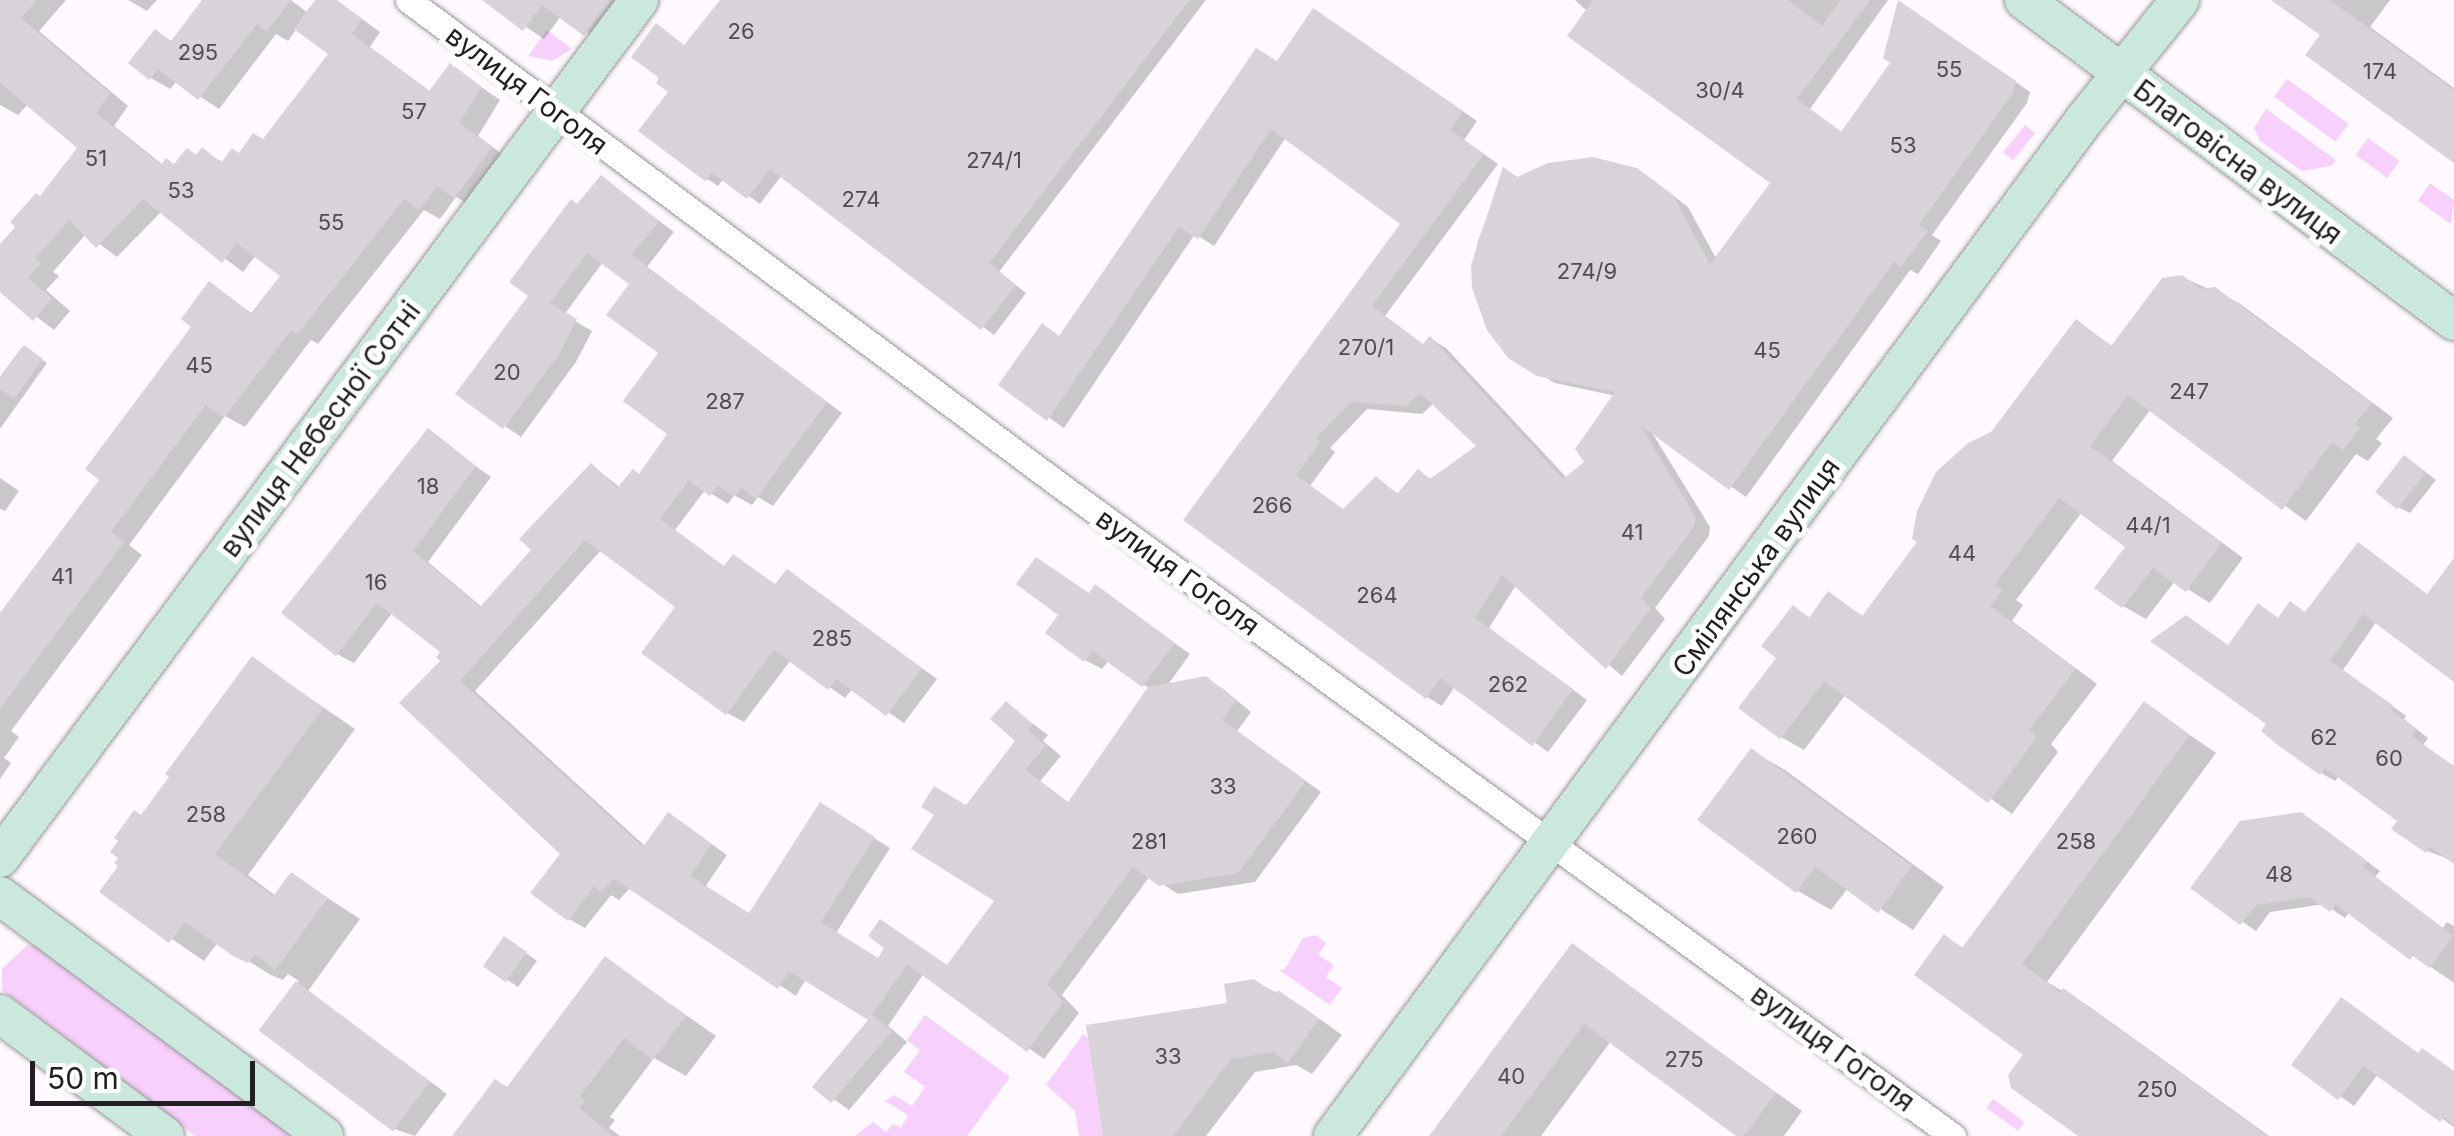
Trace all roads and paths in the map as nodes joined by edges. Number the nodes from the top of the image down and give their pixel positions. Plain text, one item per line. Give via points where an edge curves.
1 (408, 0) edge
2 (639, 0) edge
3 (2024, 0) edge
4 (2180, 0) edge
5 (2121, 74) junction
6 (556, 114) junction
7 (2454, 321) edge
8 (1551, 844) junction
9 (0, 858) edge
10 (0, 896) edge
11 (0, 1014) edge
12 (165, 1136) edge
13 (324, 1136) edge
14 (1333, 1136) edge
15 (1952, 1136) edge

1 - 6 street, вулиця Гоголя
2 - 6 main road, вулиця Небесної Сотні
3 - 5 main road, Благовісна вулиця
4 - 5 main road, Смілянська вулиця
5 - 7 main road, Благовісна вулиця
5 - 8 main road, Смілянська вулиця
6 - 8 street, вулиця Гоголя
6 - 9 main road, вулиця Небесної Сотні
8 - 14 main road, Смілянська вулиця
8 - 15 street, вулиця Гоголя
10 - 13 main road
11 - 12 main road

